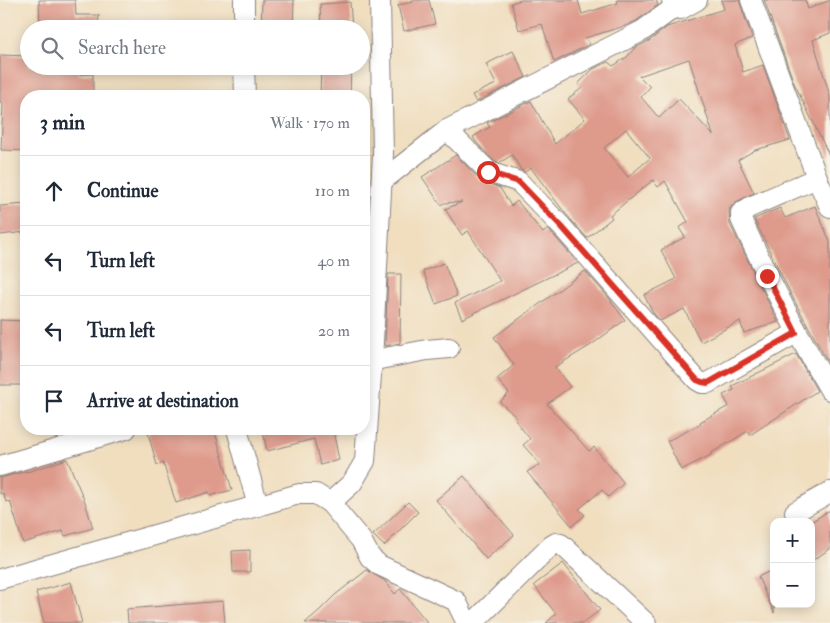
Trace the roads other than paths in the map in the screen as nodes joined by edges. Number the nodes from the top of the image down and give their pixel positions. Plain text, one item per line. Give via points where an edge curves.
1 (244, 0) edge
2 (380, 0) edge
3 (697, 0) edge
4 (751, 0) edge
5 (674, 4) edge
6 (244, 20) edge
7 (244, 75) edge
8 (245, 90) edge
9 (447, 130) junction
10 (817, 178) junction
11 (382, 181) junction
12 (830, 207) edge
13 (796, 333) junction
14 (370, 335) edge
15 (449, 348) dead end
16 (370, 361) edge
17 (830, 390) edge
18 (106, 435) edge
19 (239, 435) edge
20 (365, 435) edge
21 (0, 466) edge
22 (830, 492) edge
23 (330, 503) junction
24 (258, 506) junction
25 (795, 512) dead end
26 (0, 579) edge
27 (467, 623) edge
28 (473, 623) edge
29 (646, 623) edge

1 - 6 street
2 - 11 street
3 - 5 street via 681,9
4 - 10 street
5 - 9 street via 642,31
7 - 8 street
9 - 11 street
9 - 13 street via 488,172 519,182 697,380 708,383
10 - 12 street
10 - 13 street via 741,213 767,276
11 - 14 street
13 - 17 street
15 - 16 street
18 - 21 street
19 - 24 street
20 - 23 street via 364,461 352,483
22 - 25 street
23 - 24 street via 316,494 299,494
23 - 27 street via 379,565 456,601
24 - 26 street
28 - 29 street via 556,543 562,544

